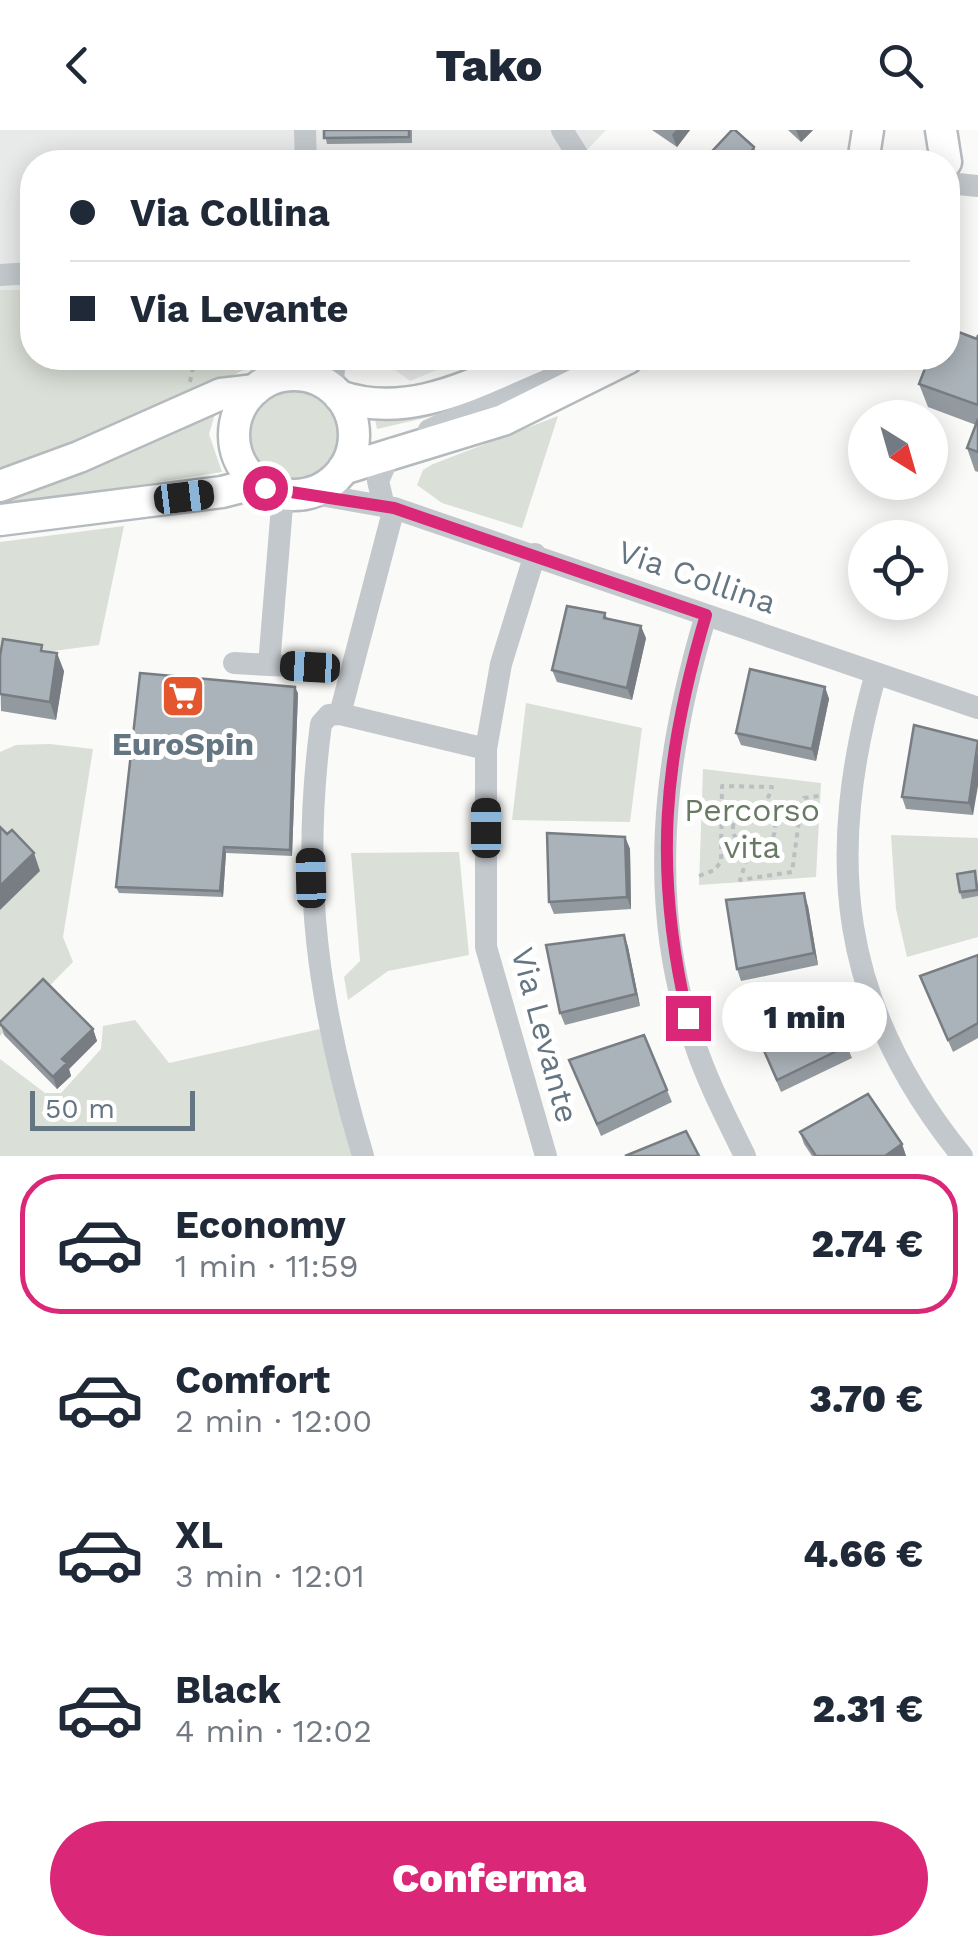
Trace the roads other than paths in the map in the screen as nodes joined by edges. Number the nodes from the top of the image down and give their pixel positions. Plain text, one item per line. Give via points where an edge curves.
1 (334, 370) edge
2 (502, 370) edge
3 (562, 370) edge
4 (605, 370) edge
5 (259, 378) edge
6 (335, 392) junction
7 (384, 460) junction
8 (342, 471) junction
9 (0, 486) edge
10 (283, 490) junction
11 (388, 505) junction
12 (0, 520) edge
13 (535, 554) junction
14 (706, 615) junction
15 (234, 663) dead end
16 (269, 665) junction
17 (310, 667) dead end
18 (876, 674) junction
19 (978, 708) edge
20 (340, 714) junction
21 (486, 750) junction
22 (363, 1156) edge
23 (546, 1156) edge
24 (745, 1156) edge
25 (962, 1156) edge

1 - 6 street
2 - 6 main road via 405,406 373,405
3 - 7 street via 400,442
4 - 7 main road via 531,408
5 - 6 main road via 318,380
5 - 9 main road
5 - 10 main road via 236,417 236,453
6 - 8 main road via 354,433
7 - 8 main road
7 - 11 street via 378,480
8 - 10 main road
8 - 11 street, Via Collina
10 - 11 street, Via Collina
10 - 12 main road
10 - 16 street
11 - 13 street, Via Collina
11 - 20 street
13 - 14 street, Via Collina
13 - 21 street, Via Levante via 501,664
14 - 18 street, Via Collina
14 - 24 street via 670,758 664,838 670,922 694,1041
15 - 16 street
16 - 17 street
18 - 19 street, Via Collina
18 - 25 street via 848,798 844,854 850,908 868,994 900,1063
20 - 21 street
20 - 22 street via 321,724 310,824 312,905 322,1002
21 - 23 street, Via Levante via 486,947

